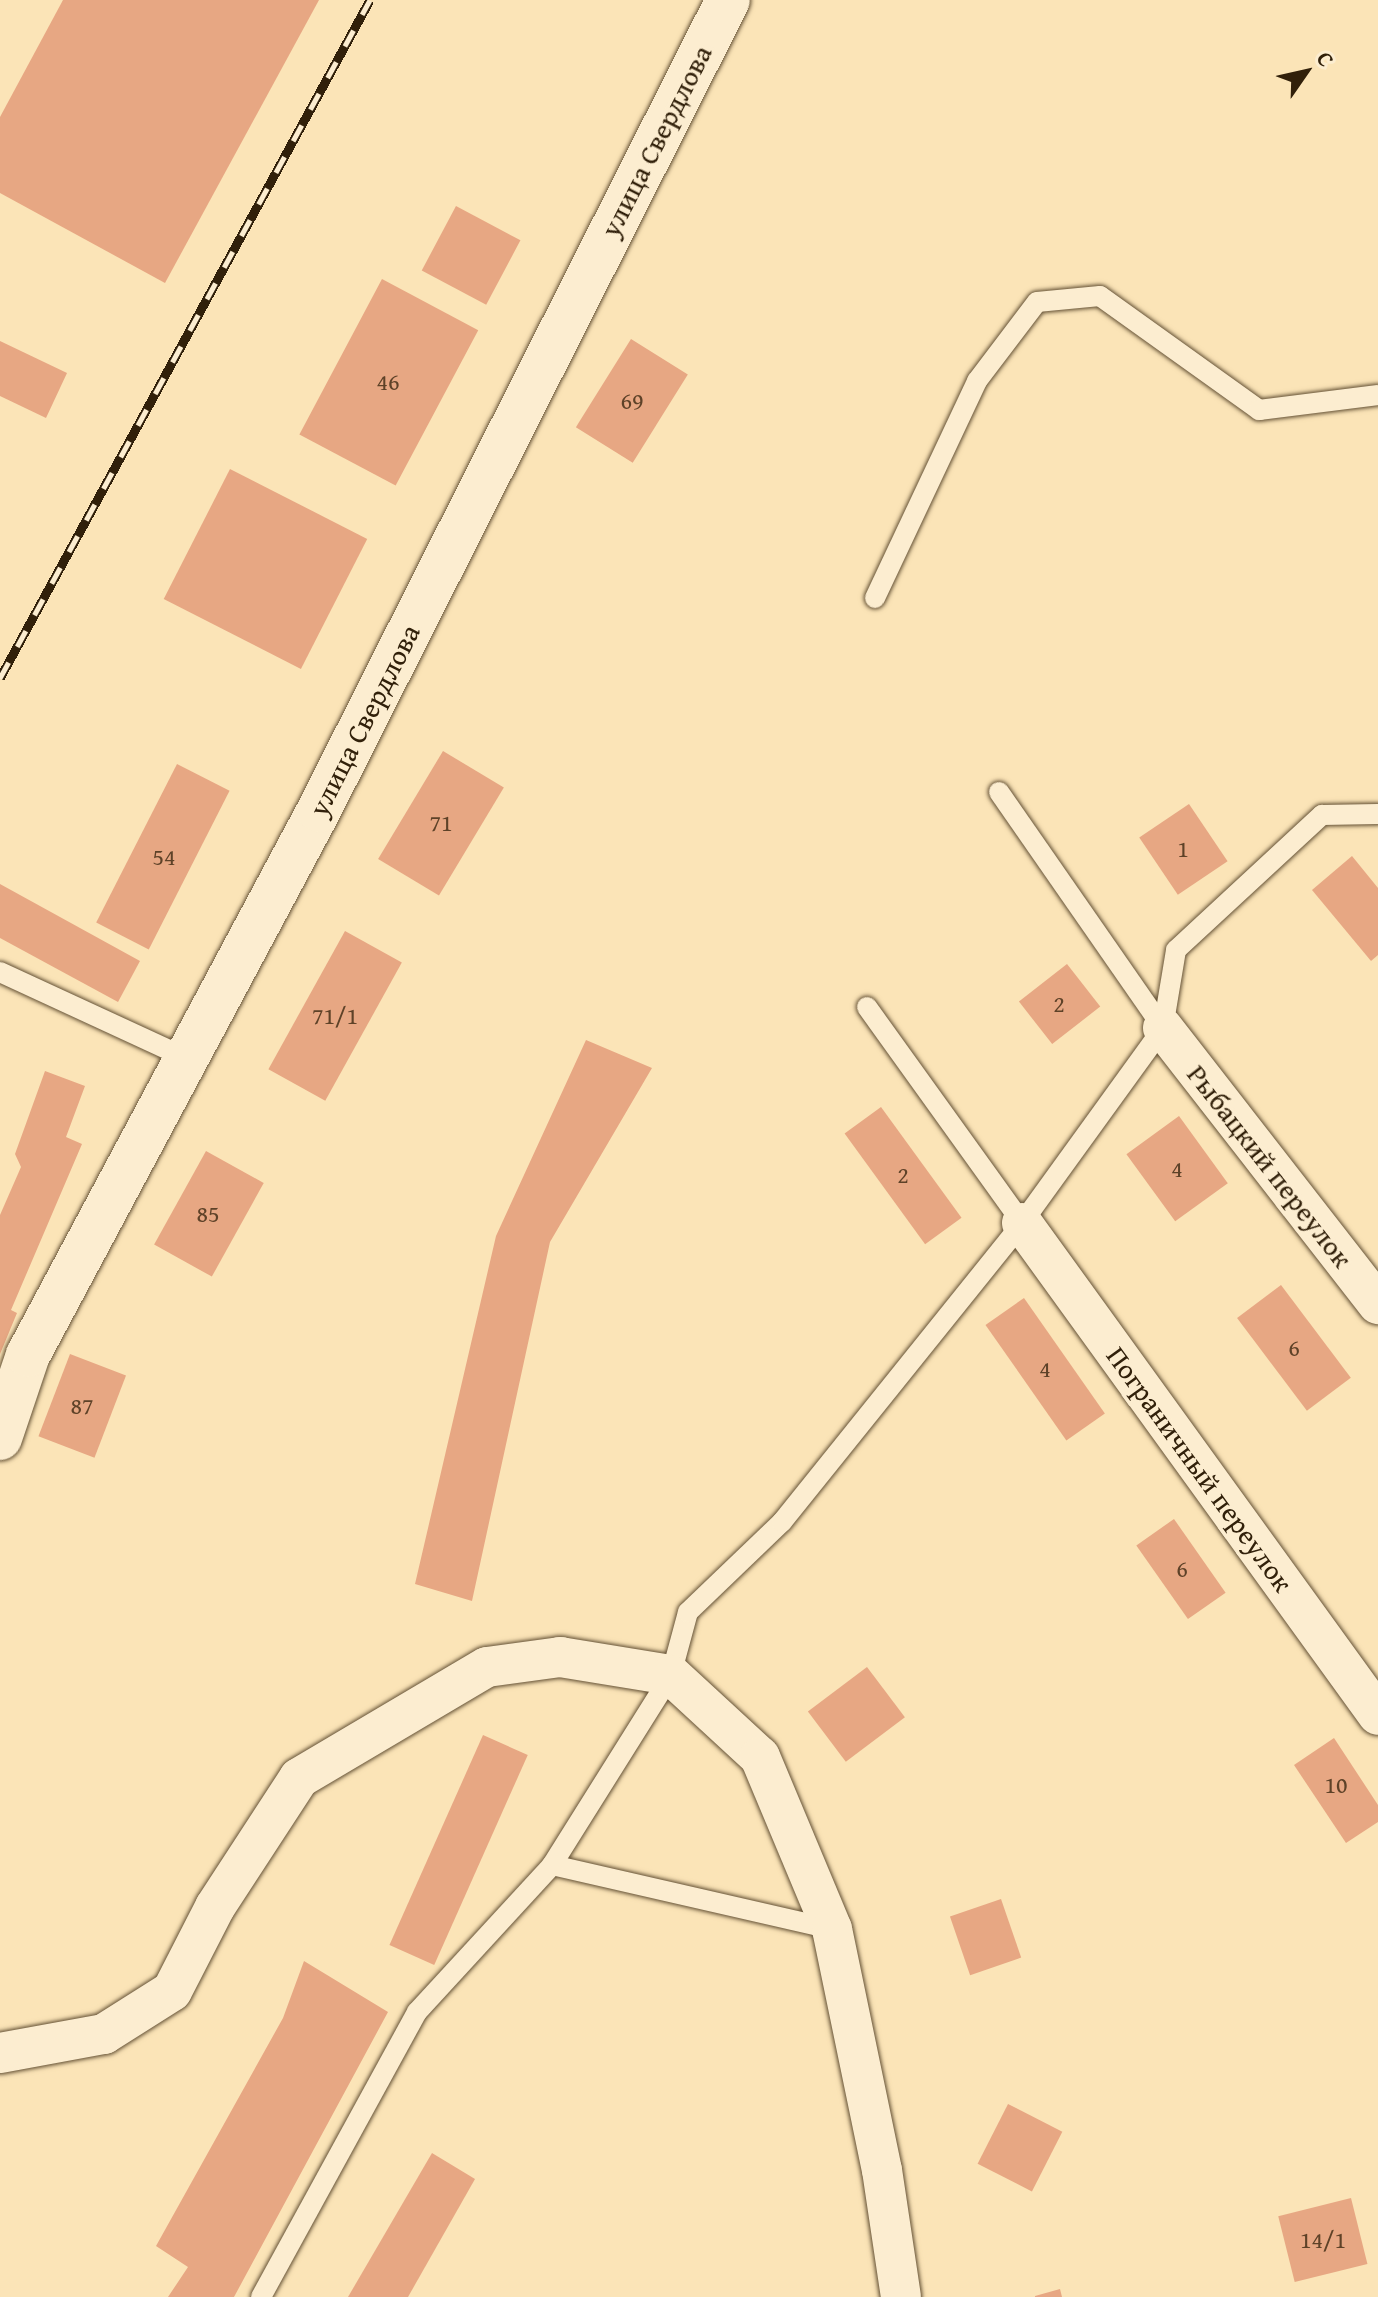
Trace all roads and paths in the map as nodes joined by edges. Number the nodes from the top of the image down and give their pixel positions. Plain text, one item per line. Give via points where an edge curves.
1 (728, 0) edge
2 (1378, 395) edge
3 (875, 598) dead end
4 (999, 792) dead end
5 (1378, 814) edge
6 (0, 972) edge
7 (867, 1007) dead end
8 (1163, 1028) junction
9 (186, 1058) junction
10 (1022, 1223) junction
11 (1378, 1304) edge
12 (0, 1438) edge
13 (671, 1675) junction
14 (1378, 1715) edge
15 (552, 1865) junction
16 (832, 1929) junction
17 (0, 2053) edge
18 (261, 2297) edge
19 (901, 2297) edge

1 - 9 street, улица Свердлова via 319,810
2 - 3 lane via 1259,410 1100,296 1037,302 977,381
4 - 8 lane
5 - 8 lane via 1322,815 1176,950
6 - 9 lane
7 - 10 lane
8 - 10 lane
8 - 11 street, Рыбацкий переулок
9 - 12 street, улица Свердлова via 28,1355
10 - 13 lane via 782,1522 688,1612
10 - 14 street, Пограничный переулок
13 - 15 lane
13 - 16 street via 760,1757
13 - 17 street via 560,1657 487,1667 299,1778 215,1907 172,1991 104,2034
15 - 16 lane
15 - 18 lane via 417,2012
16 - 19 street via 882,2170

